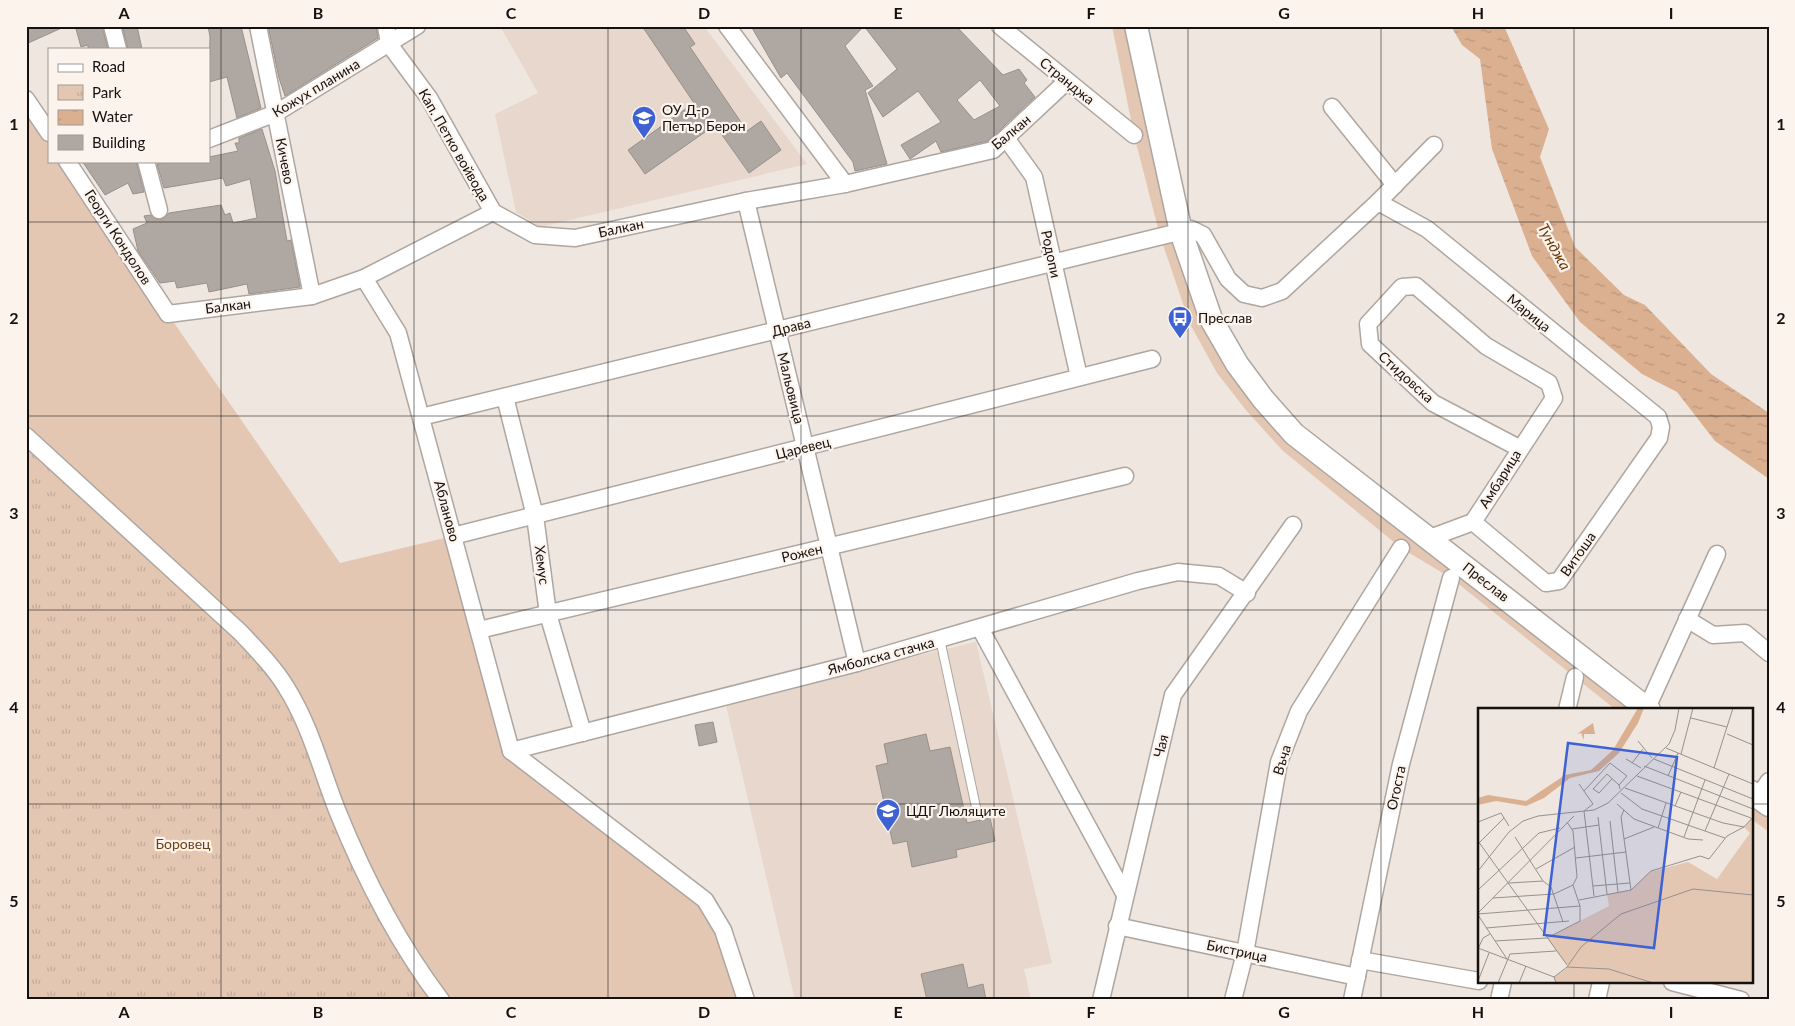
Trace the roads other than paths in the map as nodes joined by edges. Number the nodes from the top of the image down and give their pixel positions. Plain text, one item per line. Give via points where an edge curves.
1 (112, 26) edge
2 (258, 26) edge
3 (386, 26) edge
4 (417, 26) edge
5 (727, 26) edge
6 (1136, 26) edge
7 (1002, 27) edge
8 (390, 44) junction
9 (118, 48) edge
10 (1067, 82) junction
11 (26, 99) edge
12 (1332, 107) dead end
13 (276, 113) junction
14 (48, 132) edge
15 (1134, 135) dead end
16 (210, 138) edge
17 (1006, 138) junction
18 (1434, 145) dead end
19 (68, 162) edge
20 (147, 162) edge
21 (845, 184) junction
22 (1395, 185) junction
23 (746, 201) junction
24 (1378, 202) junction
25 (159, 210) dead end
26 (492, 212) junction
27 (1171, 234) junction
28 (1052, 263) junction
29 (364, 278) junction
30 (312, 296) junction
31 (168, 314) joint
32 (777, 330) junction
33 (1152, 360) dead end
34 (1079, 378) junction
35 (505, 397) junction
36 (1554, 398) joint
37 (421, 417) junction
38 (26, 436) edge
39 (1659, 438) joint
40 (806, 447) junction
41 (1519, 448) junction
42 (1125, 476) dead end
43 (535, 516) junction
44 (1473, 522) junction
45 (1293, 526) dead end
46 (453, 536) junction
47 (1430, 538) junction
48 (829, 547) junction
49 (1401, 548) dead end
50 (1717, 554) dead end
51 (1451, 578) dead end
52 (1247, 593) junction
53 (548, 614) junction
54 (1687, 619) junction
55 (980, 628) junction
56 (479, 630) junction
57 (940, 639) junction
58 (1769, 652) edge
59 (857, 663) junction
60 (1575, 677) dead end
61 (1567, 708) edge
62 (1647, 708) edge
63 (1648, 708) edge
64 (582, 733) junction
65 (511, 751) junction
66 (976, 807) dead end
67 (1124, 893) junction
68 (1117, 926) junction
69 (1245, 953) junction
70 (1360, 960) junction
71 (1357, 977) junction
72 (1478, 981) edge
73 (1601, 984) edge
74 (1679, 984) edge
75 (1702, 991) edge
76 (441, 1000) edge
77 (746, 1000) edge
78 (1101, 1000) edge
79 (1233, 1000) edge
80 (1352, 1000) edge
81 (1597, 1000) edge
82 (1741, 1000) edge

1 - 9 street
2 - 13 street, Кичево
3 - 8 street, Кап. Петко войвода
4 - 8 street, Кожух планина
5 - 21 street
6 - 27 main road, Преслав
7 - 10 street, Странджа
8 - 13 street, Кожух планина
8 - 26 street, Кап. Петко войвода via 429,98
10 - 15 street, Странджа
10 - 17 street, Балкан
11 - 14 street
12 - 22 street
13 - 16 street, Кожух планина
13 - 30 street, Кичево
17 - 21 street, Балкан via 993,150
17 - 28 street, Родопи via 1034,177
18 - 22 street
19 - 31 street, Георги Кондолов
20 - 25 street
21 - 23 street, Балкан
22 - 24 street
23 - 26 street, Балкан via 575,238 535,235
23 - 32 street, Мальовица
24 - 27 street via 1282,290 1262,298 1244,294 1228,279 1203,235 1191,229
24 - 39 street, Марица via 1427,229 1658,417 1661,426
26 - 29 street, Балкан
27 - 28 street, Драва
27 - 47 main road, Преслав via 1211,319 1237,364 1263,399 1294,434
28 - 32 street, Драва
28 - 34 street, Родопи
29 - 30 street, Балкан
29 - 37 street, Абланово via 398,333
30 - 31 street, Балкан
32 - 35 street, Драва
32 - 40 street, Мальовица
33 - 34 street, Царевец
34 - 40 street, Царевец
35 - 37 street, Драва
35 - 43 street, Хемус
36 - 41 street, Амбарица
36 - 41 street, Стидовска via 1548,383 1486,346 1416,286 1402,287 1368,324 1370,344 1433,403
37 - 46 street, Абланово
38 - 76 street via 240,632 286,686 303,718 366,876 414,963
39 - 44 street, Витоша via 1560,581 1546,583
40 - 43 street, Царевец
40 - 48 street, Мальовица
41 - 44 street, Амбарица
42 - 48 street, Рожен
43 - 46 street, Царевец
43 - 53 street, Хемус
44 - 47 street, Амбарица
45 - 52 street, Чая
46 - 56 street, Абланово
47 - 62 main road, Преслав
48 - 53 street, Рожен
48 - 59 street, Мальовица
49 - 69 street, Въча via 1300,711 1278,762
50 - 54 street
51 - 70 street, Огоста via 1400,764
52 - 55 street, Ямболска стачка via 1219,576 1178,572
52 - 67 street, Чая via 1173,695
53 - 56 street, Рожен
53 - 64 street, Хемус
54 - 58 street via 1712,635 1745,633
54 - 63 street
55 - 57 street, Ямболска стачка
55 - 67 street
56 - 65 street, Абланово
57 - 59 street, Ямболска стачка
57 - 66 lane
59 - 64 street, Ямболска стачка
60 - 61 street
64 - 65 street, Ямболска стачка
65 - 77 street via 705,900 723,930
67 - 68 street, Чая
68 - 69 street, Бистрица
68 - 78 street, Чая
69 - 71 street, Бистрица
69 - 79 street, Въча
70 - 71 street, Огоста
70 - 72 street
71 - 80 street, Огоста
73 - 81 street
74 - 75 street
75 - 82 street

